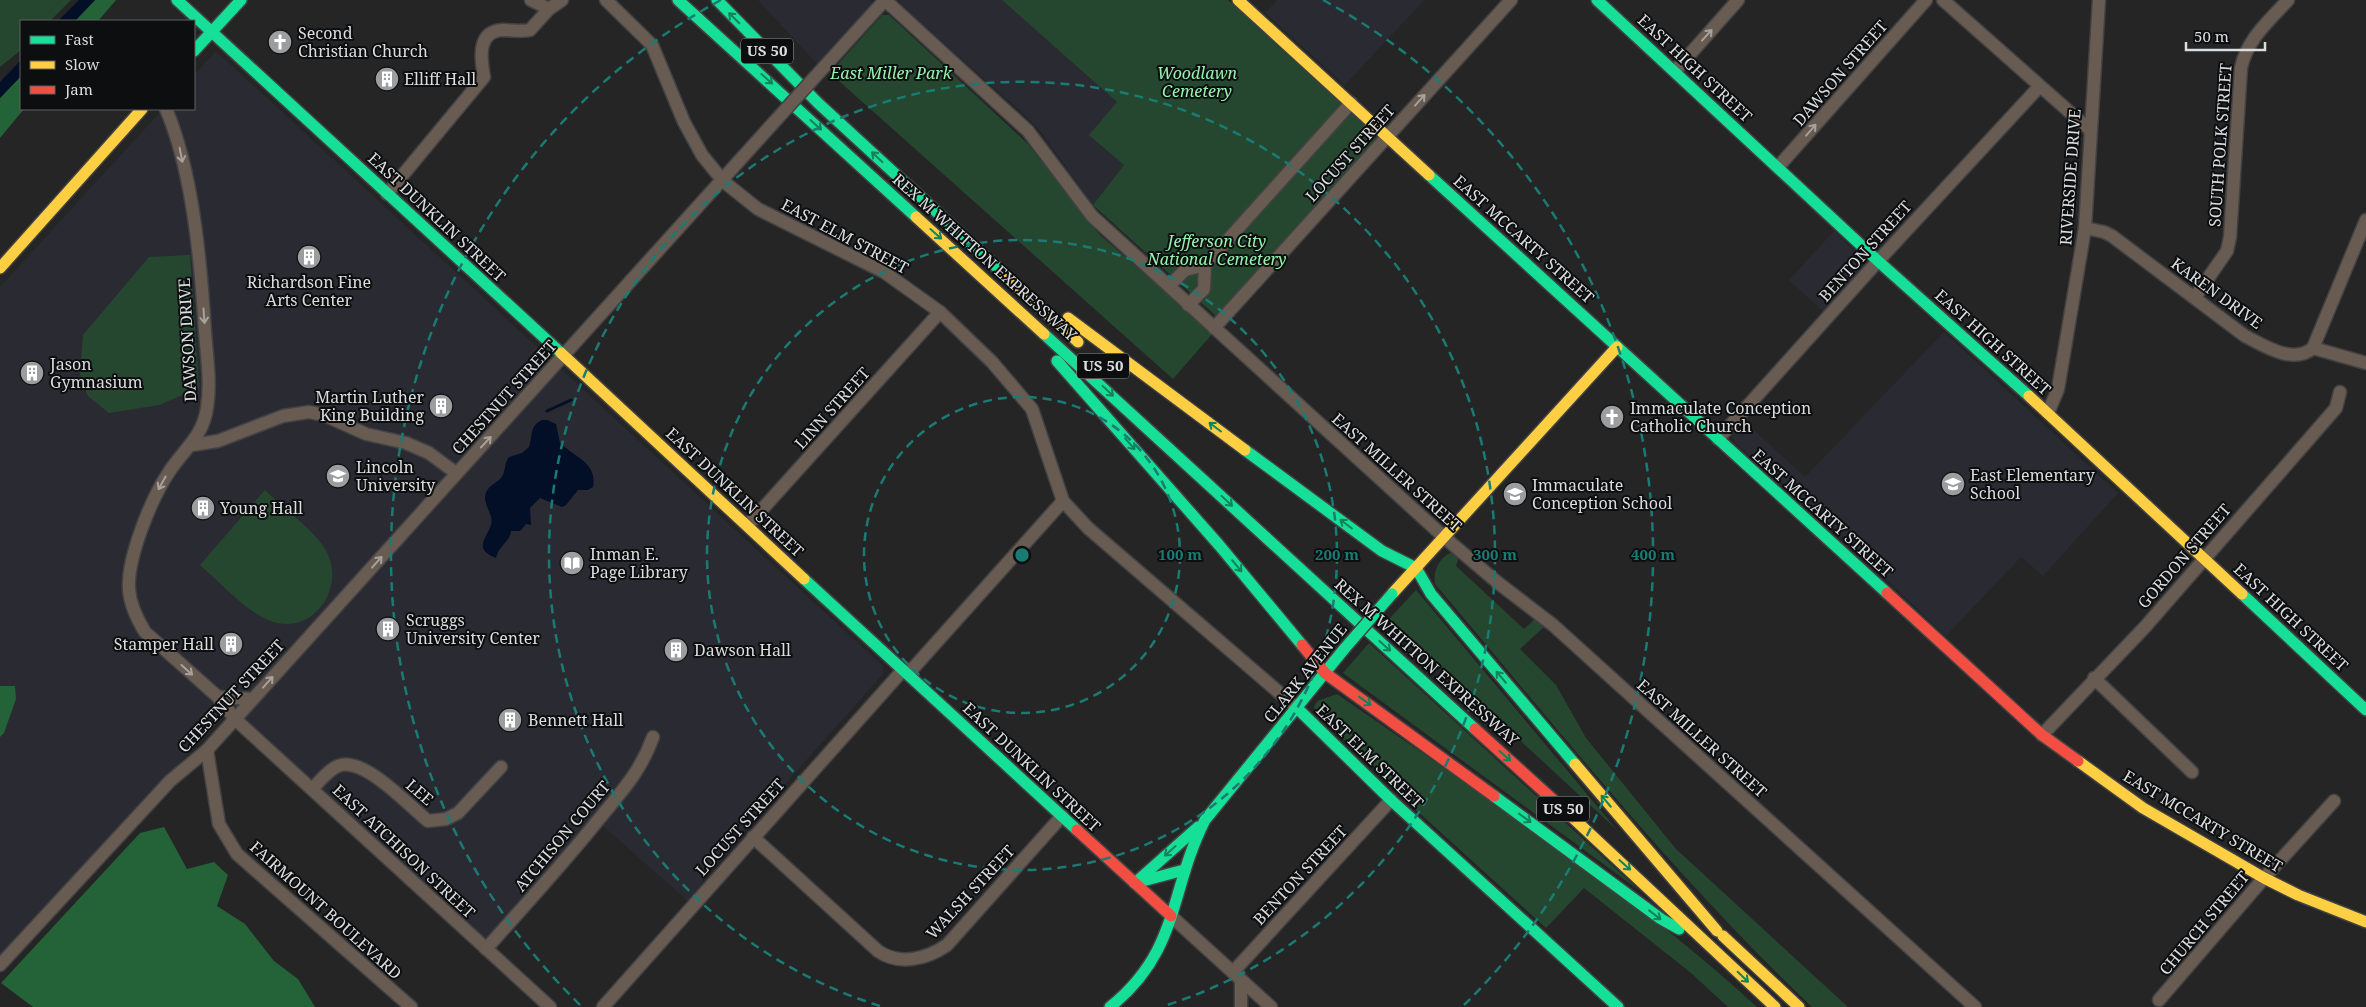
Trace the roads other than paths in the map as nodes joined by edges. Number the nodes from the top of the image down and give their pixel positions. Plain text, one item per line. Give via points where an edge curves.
1 (177, 0) edge
2 (241, 0) edge
3 (531, 0) edge
4 (562, 0) edge
5 (606, 0) edge
6 (717, 0) edge
7 (885, 0) edge
8 (1238, 0) edge
9 (1511, 0) edge
10 (1597, 0) edge
11 (1738, 0) edge
12 (1926, 0) edge
13 (1943, 0) edge
14 (2099, 0) edge
15 (2288, 0) edge
16 (679, 1) edge
17 (549, 9) junction
18 (211, 32) junction
19 (195, 50) edge
20 (1675, 71) junction
21 (2039, 87) junction
22 (1351, 103) junction
23 (141, 110) edge
24 (166, 110) edge
25 (2090, 130) junction
26 (1387, 136) junction
27 (1778, 167) junction
28 (723, 180) junction
29 (387, 194) junction
30 (2366, 220) edge
31 (2085, 228) junction
32 (1878, 261) junction
33 (1206, 265) junction
34 (0, 268) edge
35 (1003, 273) junction
36 (1169, 286) junction
37 (2195, 298) junction
38 (1188, 305) junction
39 (940, 312) junction
40 (1022, 312) junction
41 (1214, 328) junction
42 (1083, 347) dead end
43 (1617, 347) junction
44 (2313, 348) junction
45 (563, 355) junction
46 (2366, 363) edge
47 (2340, 392) dead end
48 (2048, 412) junction
49 (1718, 439) junction
50 (192, 445) junction
51 (456, 474) junction
52 (1063, 502) junction
53 (748, 525) junction
54 (1444, 537) junction
55 (2203, 558) junction
56 (1416, 568) junction
57 (1367, 609) dead end
58 (1381, 623) dead end
59 (905, 672) junction
60 (1326, 673) junction
61 (2094, 678) junction
62 (218, 697) junction
63 (253, 699) junction
64 (1297, 708) junction
65 (2366, 710) edge
66 (235, 719) junction
67 (2042, 735) junction
68 (653, 737) dead end
69 (206, 750) junction
70 (501, 767) dead end
71 (2192, 772) dead end
72 (312, 789) junction
73 (1391, 800) junction
74 (2334, 801) dead end
75 (1062, 816) junction
76 (1206, 820) junction
77 (753, 837) junction
78 (1644, 864) dead end
79 (1184, 870) junction
80 (2264, 878) junction
81 (1135, 883) junction
82 (1172, 916) junction
83 (2366, 922) edge
84 (1717, 931) junction
85 (1708, 943) junction
86 (486, 949) junction
87 (0, 965) edge
88 (1237, 976) junction
89 (2159, 1000) dead end
90 (1267, 1004) edge
91 (408, 1006) edge
92 (550, 1007) edge
93 (603, 1007) edge
94 (1110, 1007) edge
95 (1241, 1007) edge
96 (1251, 1007) edge
97 (1618, 1007) edge
98 (1775, 1007) edge
99 (1799, 1007) edge
100 (1975, 1007) edge

1 - 18 main road, EAST DUNKLIN STREET
2 - 18 main road
3 - 17 street
4 - 17 street
5 - 28 street, EAST ELM STREET via 652,45 684,122 702,155
35 -> 6 main road, REX M WHITTON EXPRESSWAY / US 50 via 818,103
7 - 28 street, CHESTNUT STREET, bridge
7 - 36 street, EAST MILLER STREET via 1028,131 1092,216
8 - 22 main road, EAST MCCARTY STREET
26 -> 9 street, LOCUST STREET
10 - 20 main road, EAST HIGH STREET
20 -> 11 street
27 -> 12 street, DAWSON STREET
13 - 21 street
14 - 25 street, RIVERSIDE DRIVE
15 - 37 street, SOUTH POLK STREET via 2250,41 2244,54 2230,237 2227,251
16 -> 40 main road, REX M WHITTON EXPRESSWAY / US 50
17 - 29 street via 530,30 501,30 489,34 480,50 484,77
18 - 19 main road
18 - 29 main road, EAST DUNKLIN STREET
20 - 27 main road, EAST HIGH STREET
21 - 25 street
21 - 32 street, BENTON STREET
22 - 26 main road, EAST MCCARTY STREET
22 - 33 street
23 - 34 main road
24 -> 50 street, DAWSON DRIVE via 176,131 191,207 203,296 209,388 204,421
25 - 31 street, RIVERSIDE DRIVE
26 - 41 street, LOCUST STREET
26 - 43 main road, EAST MCCARTY STREET
27 - 32 main road, EAST HIGH STREET
28 - 39 street, EAST ELM STREET via 758,209 884,272
28 - 45 street, CHESTNUT STREET
29 - 45 main road, EAST DUNKLIN STREET
30 - 44 street
31 - 37 street, KAREN DRIVE via 2112,236
31 - 48 street, RIVERSIDE DRIVE via 2058,389
32 - 48 main road, EAST HIGH STREET
32 - 49 street, BENTON STREET
33 - 36 street via 1185,270
33 - 38 street via 1204,290
35 - 42 main road, REX M WHITTON EXPRESSWAY / US 50
56 -> 35 main road via 1382,551
36 - 38 street, EAST MILLER STREET
37 - 44 street, KAREN DRIVE via 2245,336 2265,346 2296,356 2302,356
38 - 41 street, EAST MILLER STREET
39 - 52 street, EAST ELM STREET via 992,362 1032,409
39 - 53 street, LINN STREET
40 -> 60 main road via 1062,368 1220,545
40 -> 85 main road, REX M WHITTON EXPRESSWAY / US 50
41 - 54 street, EAST MILLER STREET
43 - 49 main road, EAST MCCARTY STREET
43 - 54 main road, CLARK AVENUE
44 - 46 street
51 -> 45 street, CHESTNUT STREET
45 - 53 main road, EAST DUNKLIN STREET
47 - 55 street, GORDON STREET via 2336,408
48 - 55 main road, EAST HIGH STREET
49 - 67 main road, EAST MCCARTY STREET
50 - 51 street via 218,441 283,416 309,412 324,415 366,434 406,443 429,453
50 -> 62 street, DAWSON DRIVE via 170,470 151,503 132,558 129,591 145,632
63 -> 51 street, CHESTNUT STREET
52 - 59 street, LOCUST STREET
52 - 64 street, EAST ELM STREET via 1088,528
53 - 59 main road, EAST DUNKLIN STREET
54 - 56 main road, CLARK AVENUE
54 - 100 street, EAST MILLER STREET via 1553,625
55 - 61 street, GORDON STREET via 2145,627
55 - 65 main road, EAST HIGH STREET
56 - 60 main road, CLARK AVENUE, bridge
84 -> 56 main road via 1431,594
57 - 58 main road, REX M WHITTON EXPRESSWAY
59 - 75 main road, EAST DUNKLIN STREET
59 - 77 street, LOCUST STREET
60 - 64 main road, CLARK AVENUE
60 -> 85 main road via 1661,919
61 - 67 street, GORDON STREET
61 - 71 street
62 - 63 street
62 - 66 street, DAWSON DRIVE
63 - 66 street, CHESTNUT STREET
64 - 73 main road, EAST ELM STREET
64 - 76 main road, CLARK AVENUE
66 - 69 street, CHESTNUT STREET
66 - 72 street, EAST ATCHISON STREET
67 - 80 main road, EAST MCCARTY STREET via 2143,808
68 - 86 street, ATCHISON COURT via 644,760 623,789
69 - 87 street, CHESTNUT STREET via 170,780
69 - 91 street, FAIRMOUNT BOULEVARD via 219,824 237,854
70 - 72 street, LEE via 458,814 446,819 428,821 379,777 358,766 340,765
72 - 86 street, EAST ATCHISON STREET
73 - 88 street, BENTON STREET
73 - 97 main road, EAST ELM STREET
74 - 80 street, CHURCH STREET
75 - 77 street, WALSH STREET via 947,945 910,960 895,959 878,951
75 - 81 main road, EAST DUNKLIN STREET
76 - 79 main road, CLARK AVENUE via 1195,838
76 -> 81 main road
77 - 93 street, LOCUST STREET
78 - 84 main road
79 - 81 main road
79 - 82 main road, CLARK AVENUE
80 - 83 main road, EAST MCCARTY STREET
80 - 89 street, CHURCH STREET
81 - 82 main road, EAST DUNKLIN STREET
82 - 88 street, EAST DUNKLIN STREET
82 - 94 main road, CLARK AVENUE via 1161,946 1122,998
84 - 99 main road
85 -> 98 main road, REX M WHITTON EXPRESSWAY / US 50
86 - 92 street, EAST ATCHISON STREET
88 - 90 street, EAST DUNKLIN STREET
88 - 95 street
90 - 96 street

